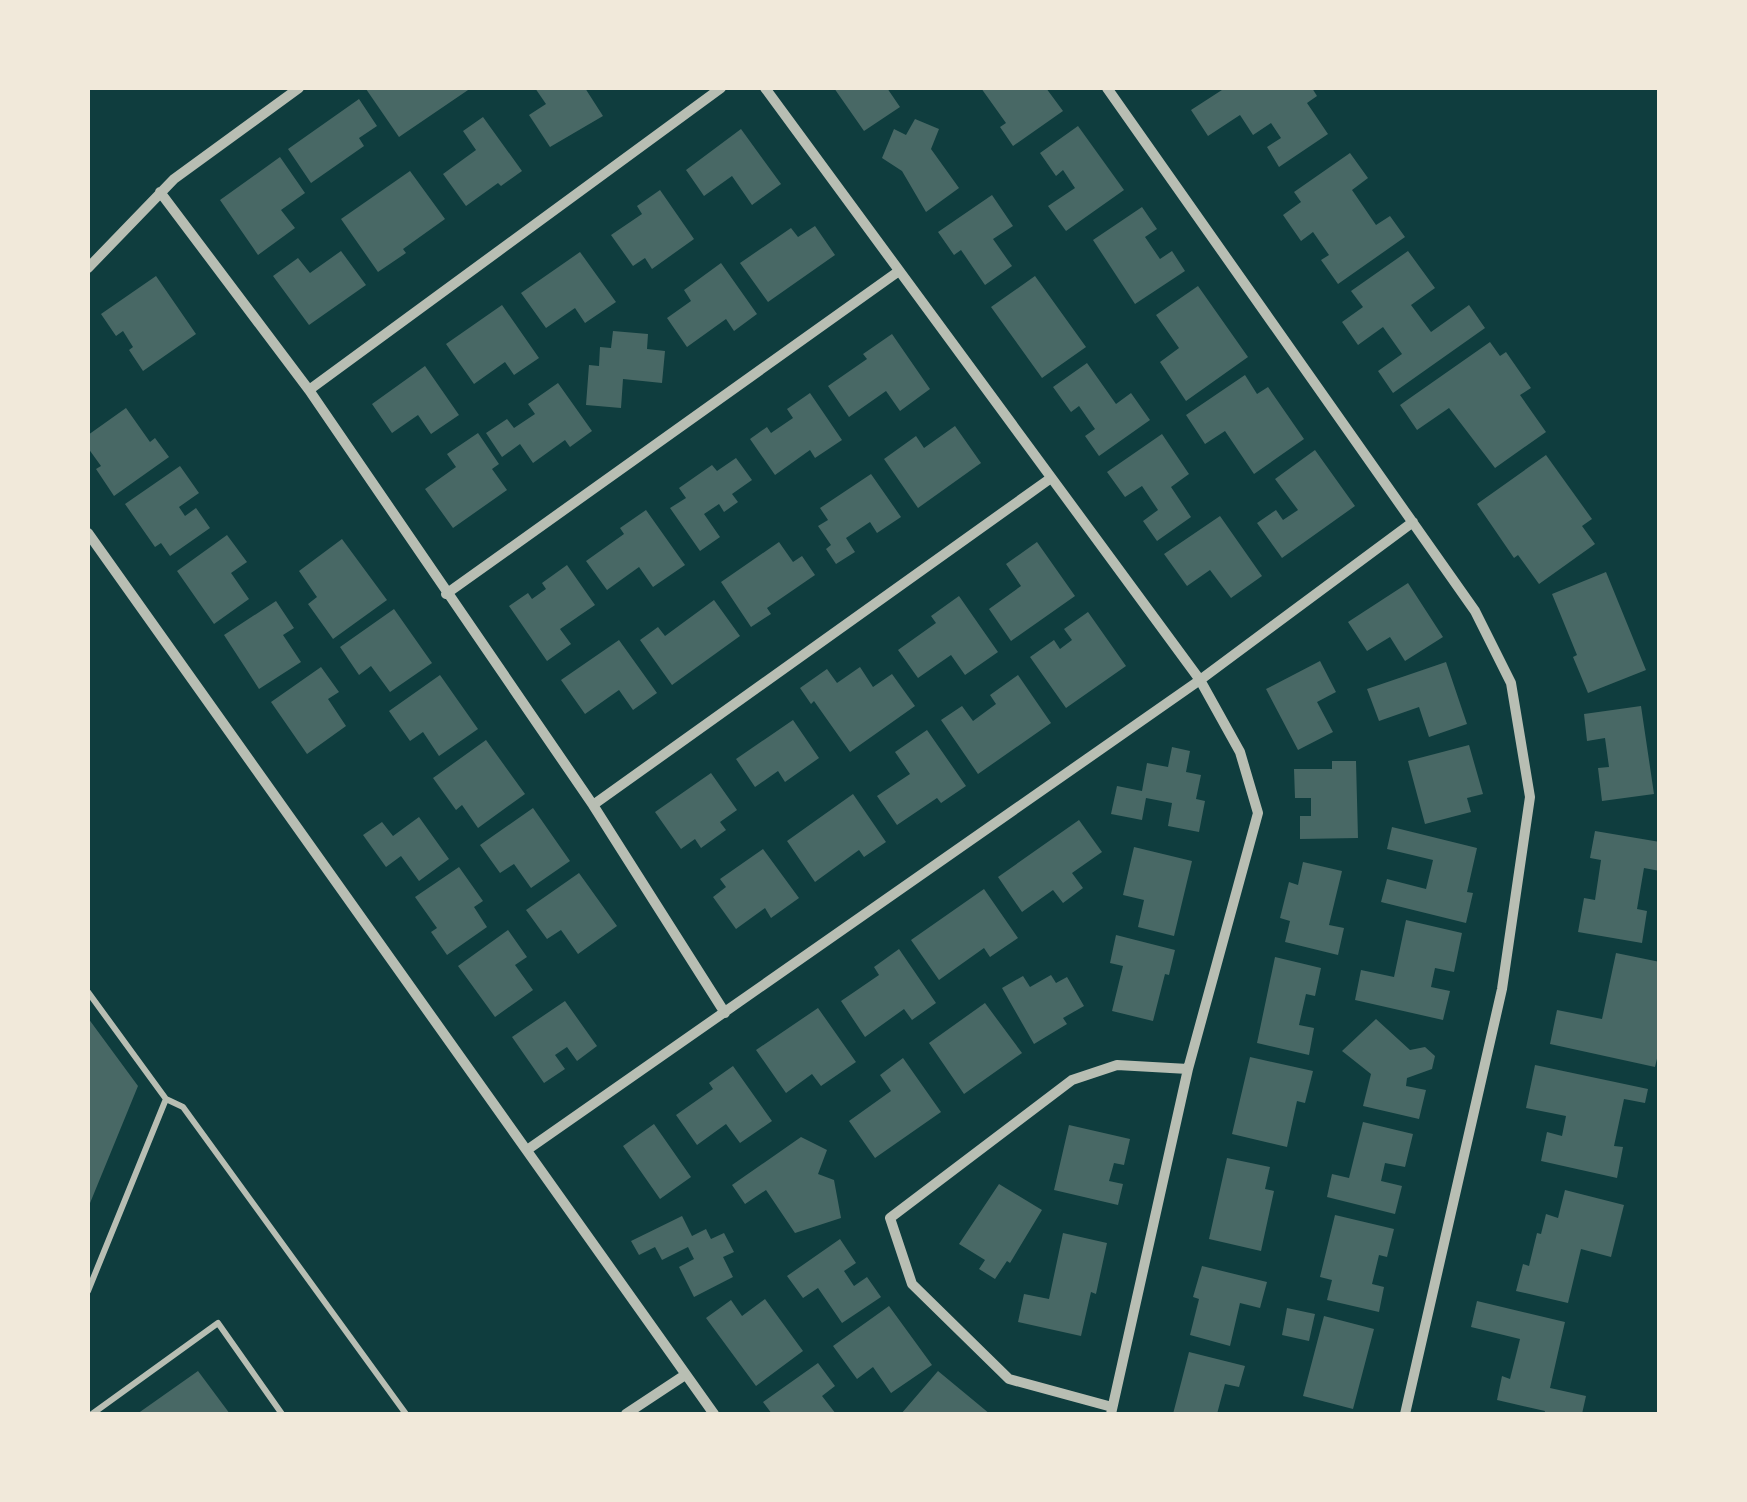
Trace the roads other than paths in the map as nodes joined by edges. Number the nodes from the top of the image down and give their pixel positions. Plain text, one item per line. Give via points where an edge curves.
1 (299, 88) edge
2 (721, 88) edge
3 (766, 88) edge
4 (1107, 88) edge
5 (160, 192) junction
6 (88, 268) edge
7 (899, 271) junction
8 (309, 390) junction
9 (1051, 478) junction
10 (1413, 522) junction
11 (88, 533) edge
12 (446, 594) junction
13 (1200, 680) junction
14 (593, 805) junction
15 (88, 992) edge
16 (724, 1014) junction
17 (1188, 1069) junction
18 (166, 1100) junction
19 (527, 1150) junction
20 (88, 1292) edge
21 (685, 1375) junction
22 (1112, 1411) edge
23 (92, 1414) edge
24 (282, 1414) edge
25 (406, 1414) edge
26 (626, 1414) edge
27 (714, 1414) edge
28 (1406, 1414) edge

1 - 5 street
2 - 8 street
3 - 7 street
4 - 10 street
5 - 6 street
5 - 8 street
7 - 9 street
7 - 12 street
8 - 12 street
9 - 13 street
9 - 14 street
10 - 13 street
10 - 28 street via 1475,611 1511,683 1530,796 1502,989
11 - 19 street
12 - 14 street
13 - 16 street
13 - 17 street via 1240,752 1258,813
14 - 16 street
15 - 18 lane
16 - 19 street
17 - 22 street
17 - 22 street via 1117,1064 1072,1080 890,1218 912,1284 1010,1379
18 - 20 lane
18 - 25 lane via 183,1107
19 - 21 street
21 - 26 street
21 - 27 street
23 - 24 lane via 218,1322

